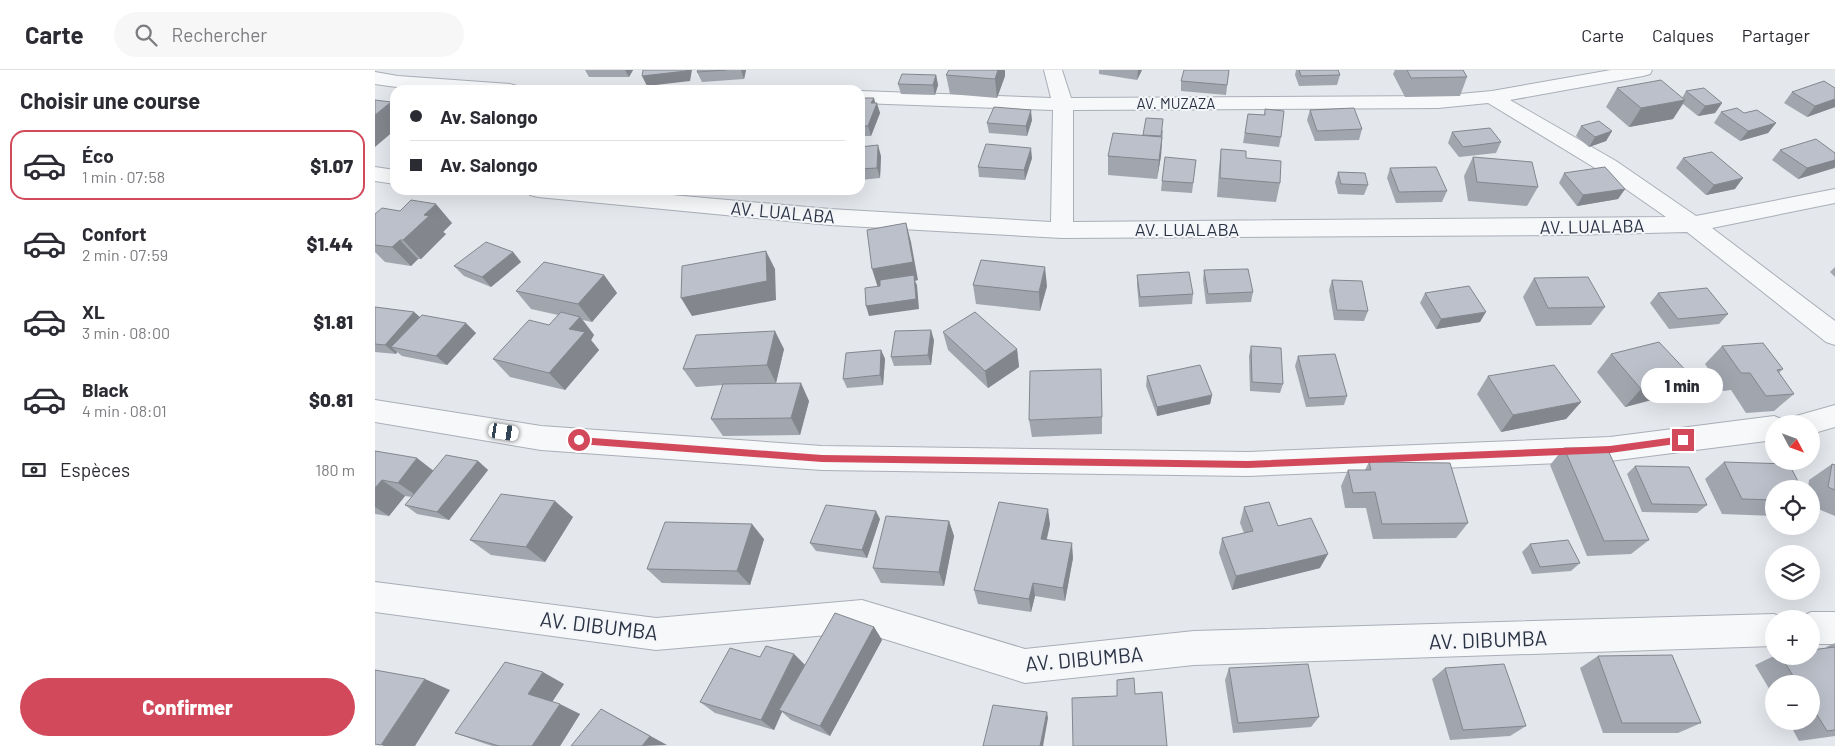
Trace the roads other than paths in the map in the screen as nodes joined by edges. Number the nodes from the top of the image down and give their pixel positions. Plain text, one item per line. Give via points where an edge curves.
1 (1053, 70) edge
2 (1643, 70) edge
3 (375, 78) edge
4 (440, 85) edge
5 (865, 97) edge
6 (1492, 97) junction
7 (1063, 104) junction
8 (375, 174) edge
9 (390, 176) edge
10 (592, 195) edge
11 (1835, 196) edge
12 (1692, 224) junction
13 (1062, 230) junction
14 (1835, 336) edge
15 (375, 411) edge
16 (1835, 416) edge
17 (1820, 420) edge
18 (1765, 429) edge
19 (375, 597) edge
20 (1820, 628) edge
21 (1835, 628) edge
22 (1765, 630) edge

1 - 7 street
2 - 6 street, AV. MUZAZA
3 - 4 street
5 - 7 street, AV. MUZAZA
6 - 7 street, AV. MUZAZA via 1438,102
6 - 12 street via 1608,166
7 - 13 street
8 - 9 street
10 - 13 street, AV. LUALABA via 830,217
11 - 12 street, AV. LUALABA
12 - 13 street, AV. LUALABA
12 - 14 street
15 - 18 street via 541,438 822,458 1248,464 1610,449
16 - 17 street
19 - 22 street, AV. DIBUMBA via 656,634 862,616 1025,666 1194,648
20 - 21 street

